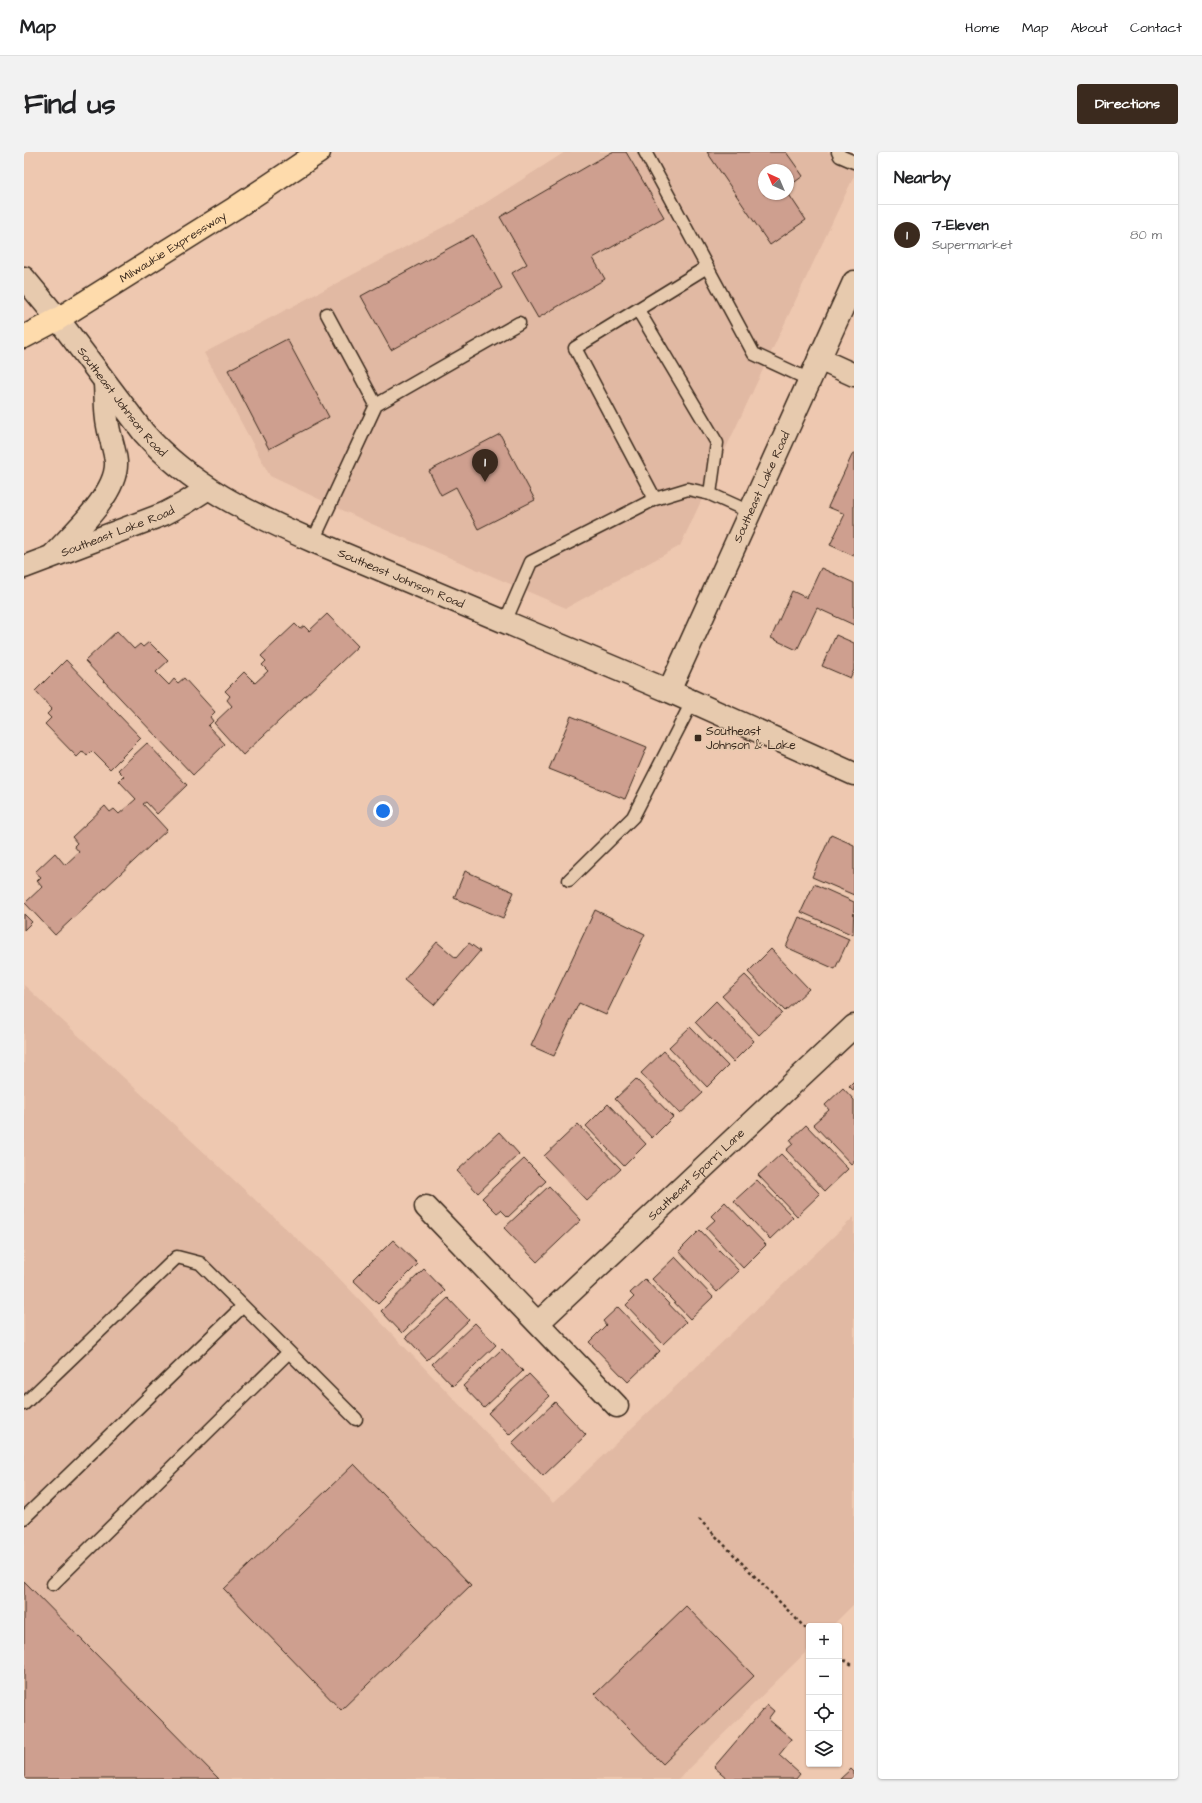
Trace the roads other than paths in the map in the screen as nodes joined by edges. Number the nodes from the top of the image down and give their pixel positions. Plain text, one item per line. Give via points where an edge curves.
1 (318, 152) edge
2 (645, 152) edge
3 (838, 152) edge
4 (854, 162) edge
5 (707, 267) junction
6 (24, 278) edge
7 (854, 282) edge
8 (638, 310) junction
9 (327, 314) dead end
10 (58, 319) junction
11 (519, 323) dead end
12 (24, 337) edge
13 (819, 359) junction
14 (854, 375) edge
15 (810, 380) junction
16 (105, 384) junction
17 (376, 405) junction
18 (208, 489) junction
19 (710, 494) junction
20 (655, 499) junction
21 (750, 512) junction
22 (313, 541) junction
23 (52, 556) junction
24 (24, 567) edge
25 (505, 622) junction
26 (669, 691) junction
27 (692, 702) junction
28 (854, 774) edge
29 (569, 880) dead end
30 (854, 1026) edge
31 (426, 1208) dead end
32 (243, 1306) junction
33 (538, 1323) junction
34 (289, 1352) junction
35 (24, 1404) edge
36 (617, 1406) dead end
37 (356, 1419) dead end
38 (24, 1518) edge
39 (53, 1584) dead end

1 - 10 highway, Milwaukie Expressway via 235,208
2 - 5 lane
3 - 4 lane via 840,156
5 - 8 lane
5 - 15 lane via 754,354
6 - 10 street, Southeast Johnson Road
7 - 13 street, Southeast Lake Road
8 - 19 lane via 717,443
8 - 20 lane via 575,348
9 - 17 lane
10 - 12 highway, Milwaukie Expressway
10 - 16 street, Southeast Johnson Road
11 - 17 lane
13 - 14 street
13 - 15 street, Southeast Lake Road
15 - 21 street, Southeast Lake Road
16 - 18 street, Southeast Johnson Road via 159,450
16 - 23 street via 108,425 116,462 114,476 94,510
17 - 22 lane
18 - 22 street, Southeast Johnson Road via 255,515
18 - 23 street, Southeast Lake Road via 164,514
19 - 20 lane via 688,489
19 - 21 lane
20 - 25 lane via 531,562
21 - 26 street, Southeast Lake Road
22 - 25 street, Southeast Johnson Road
23 - 24 street, Southeast Lake Road
25 - 26 street, Southeast Johnson Road
26 - 27 street, Southeast Johnson Road
27 - 28 street, Southeast Johnson Road
27 - 29 lane via 633,817
30 - 33 street, Southeast Sporri Lane
31 - 33 street
32 - 34 lane
32 - 35 lane via 200,1263 177,1257
32 - 38 lane
33 - 36 street
34 - 37 lane
34 - 39 lane

